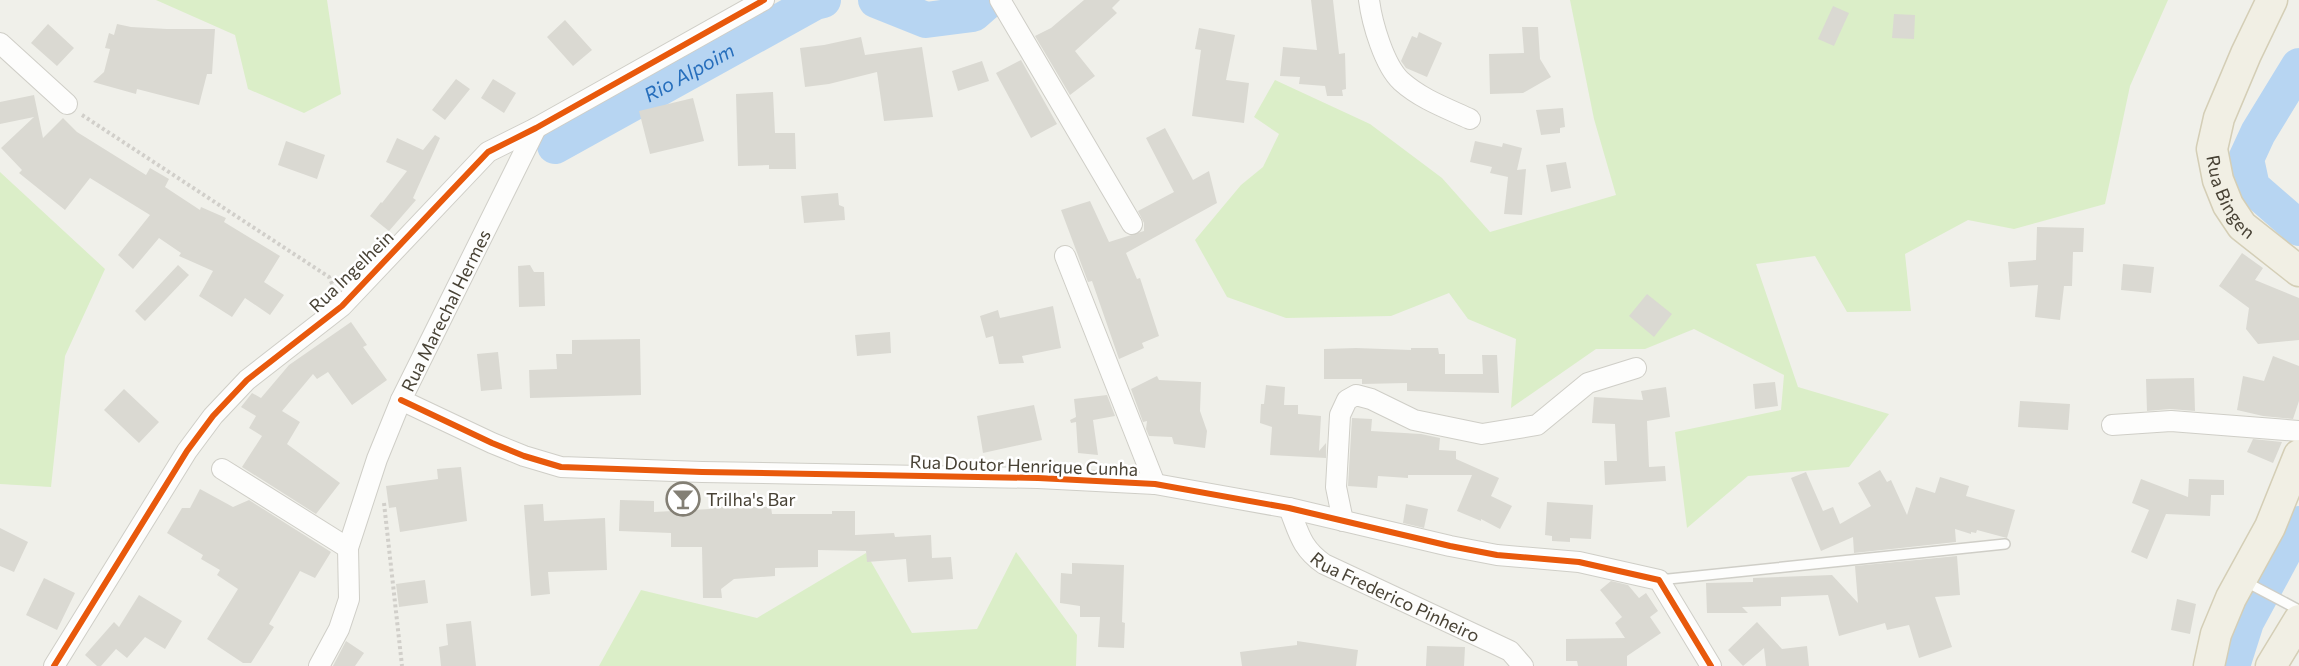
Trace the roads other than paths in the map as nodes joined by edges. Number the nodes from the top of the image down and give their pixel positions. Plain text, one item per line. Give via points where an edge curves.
1 (764, 0) edge
2 (1000, 0) edge
3 (1369, 0) edge
4 (2272, 0) edge
5 (0, 43) edge
6 (67, 104) road end
7 (1470, 119) dead end
8 (536, 128) junction
9 (1132, 224) dead end
10 (1065, 256) dead end
11 (2299, 271) edge
12 (1636, 368) dead end
13 (401, 400) junction
14 (2112, 425) dead end
15 (2299, 430) edge
16 (2299, 455) edge
17 (222, 469) dead end
18 (1155, 484) junction
19 (1289, 508) junction
20 (1343, 520) junction
21 (2004, 544) dead end
22 (348, 548) junction
23 (2241, 579) junction
24 (1659, 580) junction
25 (2299, 610) edge
26 (2294, 613) edge
27 (54, 666) edge
28 (319, 666) edge
29 (1523, 666) edge
30 (1711, 666) edge
31 (2210, 666) edge
32 (2271, 666) edge

1 - 8 street, Rua Ingelhein
2 - 9 street
3 - 7 street via 1383,52 1400,80 1428,101
4 - 11 main road, Rua Bingen via 2219,118 2212,149 2218,180 2242,226
5 - 6 street
8 - 13 street, Rua Marechal Hermes
8 - 27 street, Rua Ingelhein via 488,152 342,306 247,380 213,416 187,451
10 - 18 street
12 - 20 street via 1588,383 1537,425 1482,434 1414,420 1356,395 1347,400 1340,415 1336,487
13 - 18 street, Rua Doutor Henrique Cunha via 492,443 561,467
13 - 22 street, Rua Marechal Hermes
14 - 15 street via 2171,421
16 - 23 main road via 2270,527
17 - 22 street
18 - 19 street, Rua Doutor Henrique Cunha
19 - 20 street, Rua Doutor Henrique Cunha
19 - 29 street, Rua Frederico Pinheiro via 1309,554 1509,651
20 - 24 street, Rua Doutor Henrique Cunha via 1497,555 1579,562
21 - 24 lane
22 - 28 street, Rua Marechal Hermes via 349,599 339,629
23 - 26 lane
23 - 31 main road via 2216,634
24 - 30 street
25 - 26 lane
26 - 32 main road

